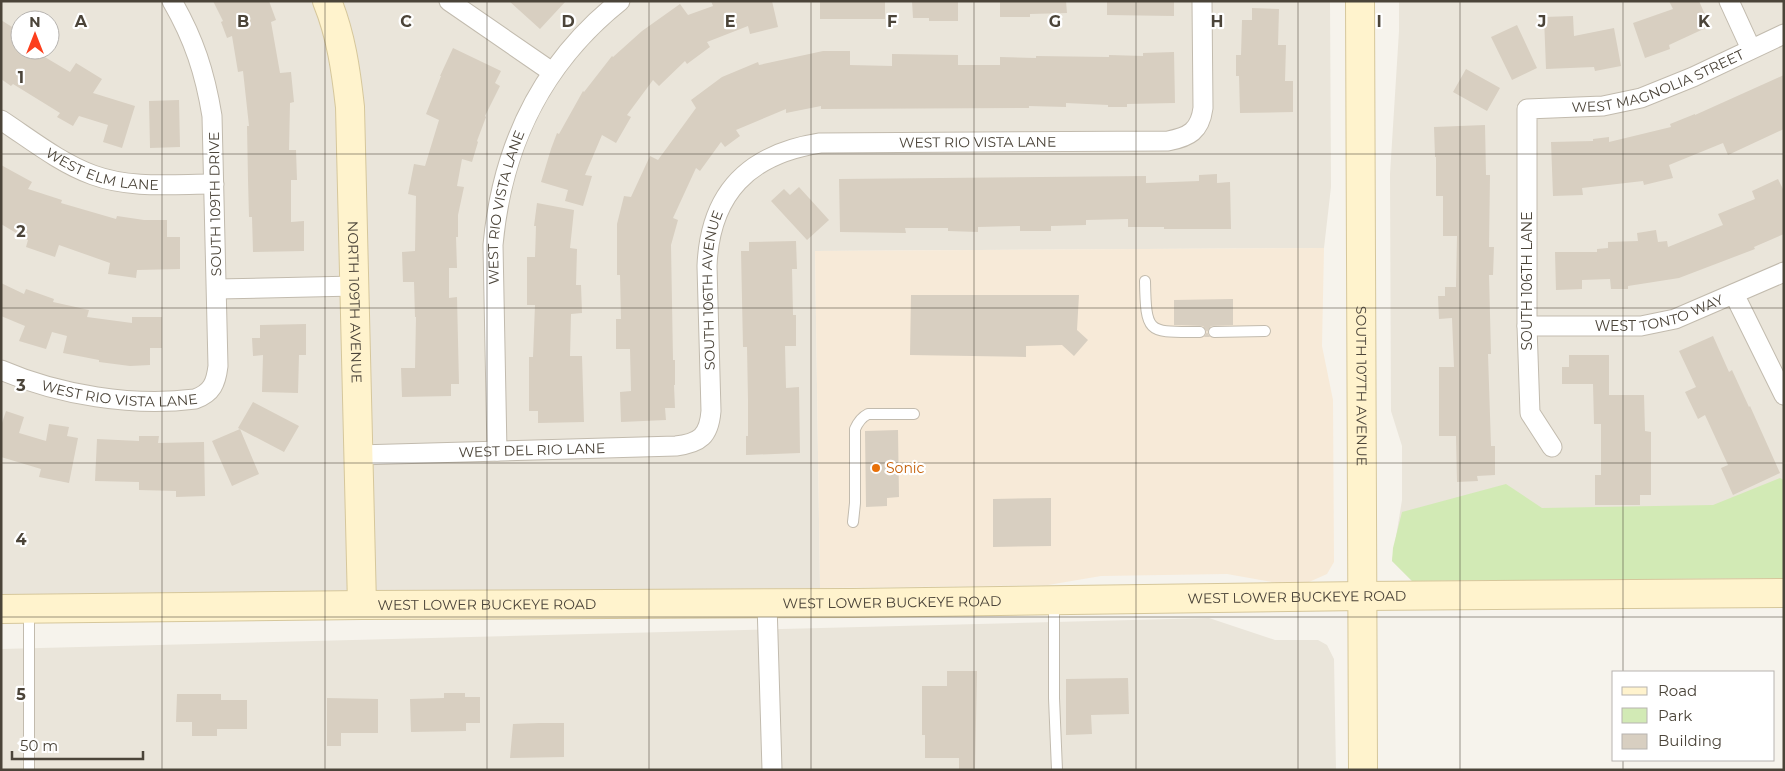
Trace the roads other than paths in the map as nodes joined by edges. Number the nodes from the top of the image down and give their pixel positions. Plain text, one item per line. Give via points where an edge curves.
1 (172, 1) edge
2 (327, 1) edge
3 (449, 1) edge
4 (620, 1) edge
5 (1202, 1) edge
6 (1360, 1) edge
7 (1729, 1) edge
8 (1784, 34) edge
9 (1751, 49) junction
10 (552, 72) junction
11 (1527, 110) joint
12 (1, 120) edge
13 (763, 160) joint
14 (214, 184) junction
15 (1784, 272) edge
16 (1145, 281) dead end
17 (355, 286) junction
18 (217, 289) junction
19 (1734, 294) junction
20 (1527, 326) junction
21 (1265, 331) dead end
22 (1200, 332) dead end
23 (1214, 332) dead end
24 (1, 370) edge
25 (210, 391) joint
26 (1784, 395) edge
27 (914, 414) dead end
28 (703, 436) joint
29 (1552, 447) dead end
30 (497, 451) junction
31 (358, 455) junction
32 (853, 522) dead end
33 (1784, 593) edge
34 (1362, 596) junction
35 (1054, 600) junction
36 (362, 605) junction
37 (1, 609) edge
38 (29, 609) junction
39 (767, 615) junction
40 (29, 770) edge
41 (772, 770) edge
42 (1057, 770) edge
43 (1363, 770) edge

1 - 14 street, SOUTH 109TH DRIVE via 199,58 209,97
2 - 17 main road, NORTH 109TH AVENUE via 344,57 350,107
3 - 10 street
4 - 10 street, WEST RIO VISTA LANE via 577,41
5 - 13 street, WEST RIO VISTA LANE via 1203,108 1199,125 1186,136 1168,141 820,143 780,152
6 - 34 main road, SOUTH 107TH AVENUE
7 - 9 street
8 - 9 street, WEST MAGNOLIA STREET
9 - 11 street, WEST MAGNOLIA STREET via 1641,98 1603,106
10 - 30 street, WEST RIO VISTA LANE via 522,126 506,173 496,220 493,269
11 - 20 street, SOUTH 106TH LANE
12 - 14 street, WEST ELM LANE via 60,159 93,175 131,183
13 - 28 street, SOUTH 106TH AVENUE via 726,197 712,229 708,248 711,411
14 - 18 street, SOUTH 109TH DRIVE
15 - 19 street, WEST TONTO WAY
16 - 22 lane via 1146,312 1155,329
17 - 18 street
17 - 31 main road, NORTH 109TH AVENUE
18 - 25 street, SOUTH 109TH DRIVE via 218,366
19 - 20 street, WEST TONTO WAY via 1675,319 1641,326
19 - 26 street
20 - 29 street, SOUTH 106TH LANE via 1530,413
21 - 23 lane
24 - 25 street, WEST RIO VISTA LANE via 51,387 124,400 187,400
27 - 32 lane via 868,414 857,424
28 - 30 street, WEST DEL RIO LANE via 696,442 676,446
30 - 31 street, WEST DEL RIO LANE
31 - 36 main road, NORTH 109TH AVENUE
33 - 34 main road, WEST LOWER BUCKEYE ROAD
34 - 35 main road, WEST LOWER BUCKEYE ROAD
34 - 43 main road, SOUTH 107TH AVENUE
35 - 39 main road, WEST LOWER BUCKEYE ROAD
35 - 42 lane
36 - 38 main road, WEST LOWER BUCKEYE ROAD
36 - 39 main road, WEST LOWER BUCKEYE ROAD
37 - 38 main road, WEST LOWER BUCKEYE ROAD
38 - 40 lane
39 - 41 street

